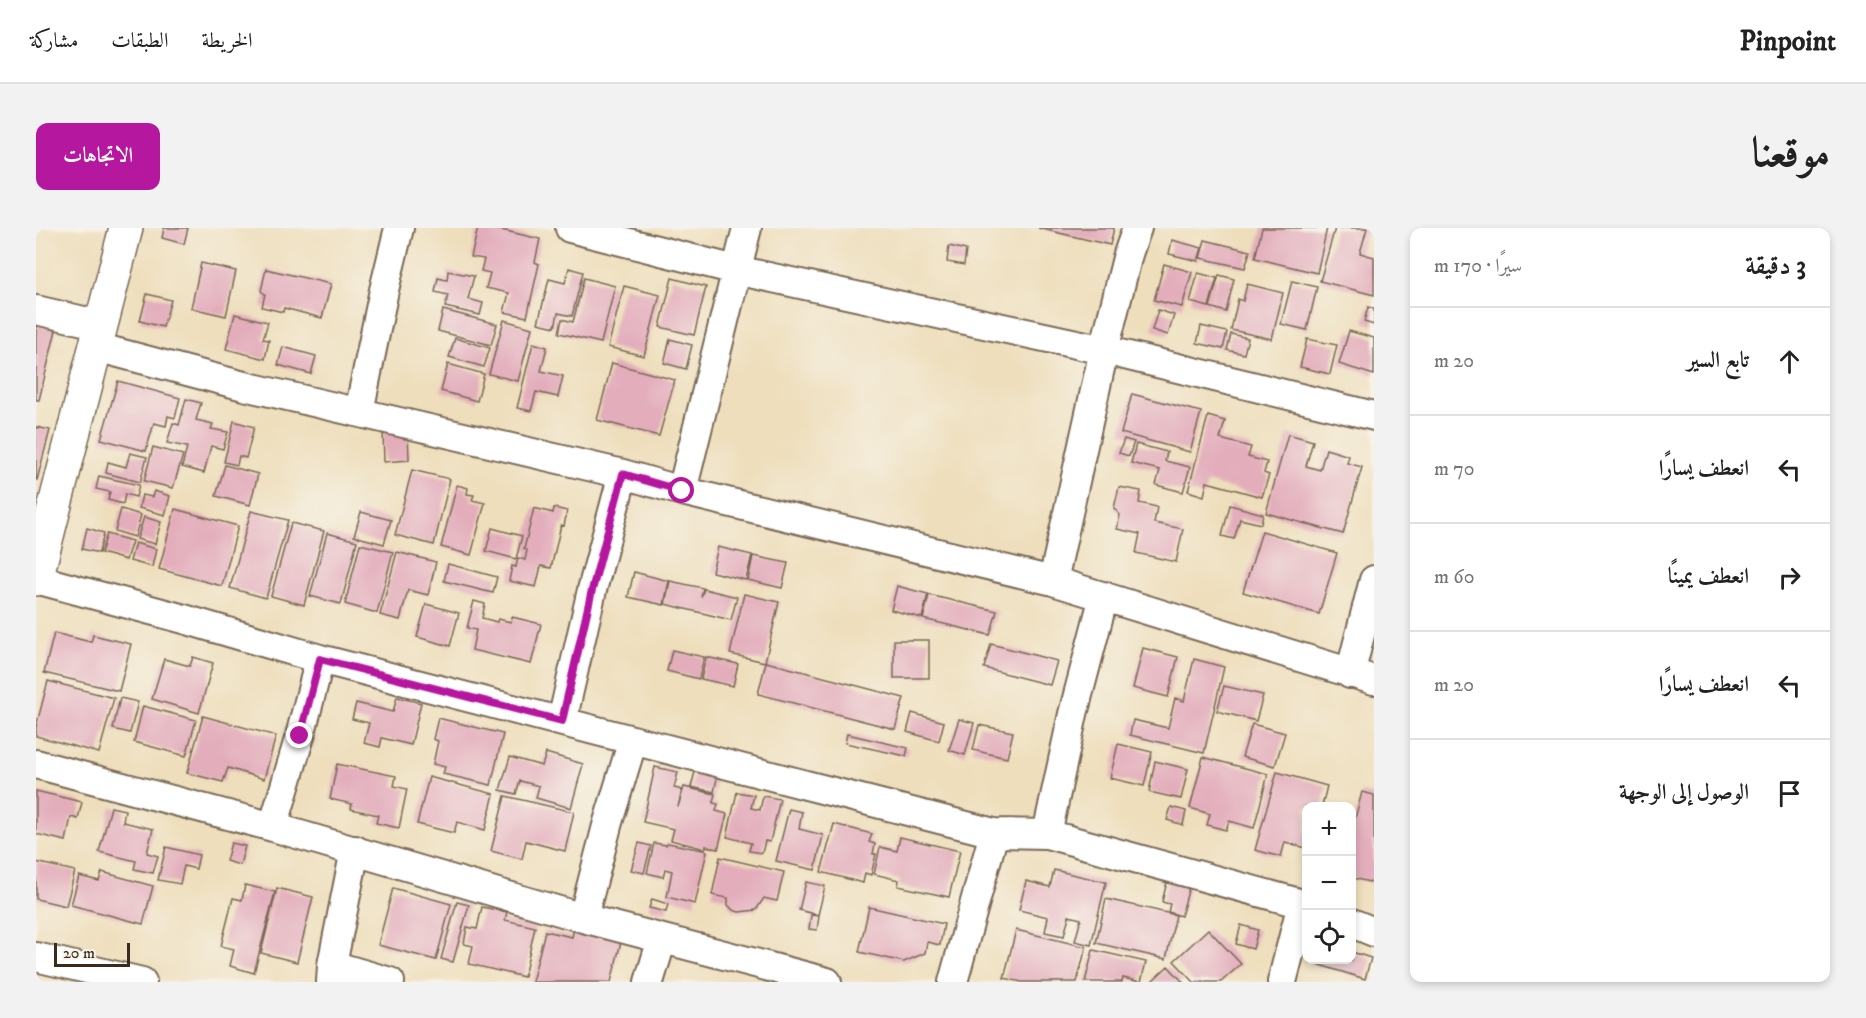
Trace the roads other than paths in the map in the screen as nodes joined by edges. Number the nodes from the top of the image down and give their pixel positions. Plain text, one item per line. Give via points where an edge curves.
1 (126, 228) edge
2 (399, 228) edge
3 (570, 228) edge
4 (747, 228) edge
5 (1137, 228) edge
6 (736, 270) junction
7 (36, 310) edge
8 (98, 336) junction
9 (1104, 350) junction
10 (359, 412) junction
11 (1374, 416) edge
12 (623, 474) junction
13 (682, 491) junction
14 (41, 540) edge
15 (36, 579) edge
16 (1374, 580) edge
17 (1053, 581) junction
18 (1104, 596) junction
19 (320, 659) junction
20 (1362, 677) edge
21 (562, 721) junction
22 (633, 740) junction
23 (36, 764) edge
24 (273, 827) junction
25 (994, 833) junction
26 (1047, 834) junction
27 (354, 850) junction
28 (1302, 903) edge
29 (1302, 910) edge
30 (583, 918) junction
31 (1356, 925) edge
32 (1374, 932) edge
33 (662, 939) junction
34 (36, 957) edge
35 (331, 974) edge
36 (142, 982) edge
37 (390, 982) edge
38 (649, 982) edge
39 (827, 982) edge
40 (953, 982) edge
41 (1282, 982) edge

1 - 8 street
2 - 10 street
3 - 6 street
4 - 6 street
5 - 9 street
6 - 9 street
6 - 13 street
7 - 8 street
8 - 10 street via 244,386
8 - 14 street
9 - 11 street
9 - 17 street
10 - 12 street
12 - 13 street
12 - 21 street
13 - 17 street
14 - 15 street
15 - 19 street
16 - 20 street
17 - 18 street
18 - 20 street
18 - 26 street
19 - 21 street
19 - 24 street
21 - 22 street
22 - 25 street
22 - 30 street
23 - 24 street
24 - 27 street
25 - 26 street
25 - 40 street
26 - 28 street
27 - 30 street
27 - 35 street
29 - 41 street
30 - 33 street
31 - 32 street
33 - 38 street
33 - 39 street
34 - 36 street
35 - 37 street

